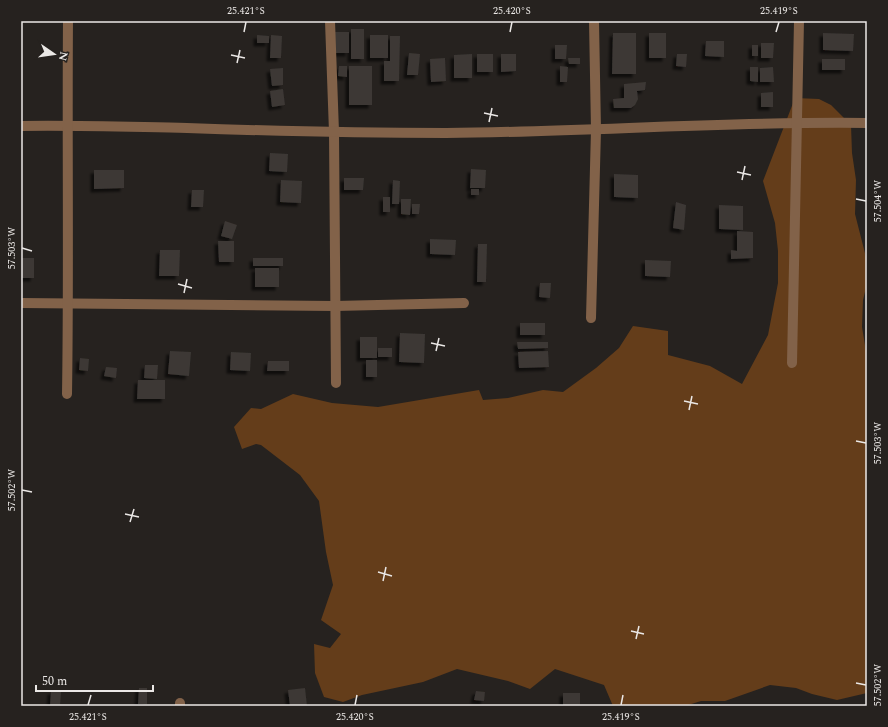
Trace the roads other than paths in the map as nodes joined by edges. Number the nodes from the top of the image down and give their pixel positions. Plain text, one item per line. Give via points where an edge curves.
1 (68, 21) edge
2 (330, 21) edge
3 (594, 21) edge
4 (799, 21) edge
5 (797, 122) junction
6 (867, 123) edge
7 (67, 125) junction
8 (21, 126) edge
9 (596, 130) junction
10 (334, 132) junction
11 (21, 303) edge
12 (68, 303) junction
13 (464, 303) dead end
14 (335, 306) junction
15 (591, 318) dead end
16 (792, 363) dead end
17 (336, 383) dead end
18 (67, 394) dead end

1 - 7 street
2 - 10 street
3 - 9 street
4 - 5 street
5 - 6 street
5 - 9 street
5 - 16 street
7 - 8 street
7 - 10 street
7 - 12 street
9 - 10 street
9 - 15 street
10 - 14 street
11 - 12 street
12 - 14 street
12 - 18 street
13 - 14 street
14 - 17 street

